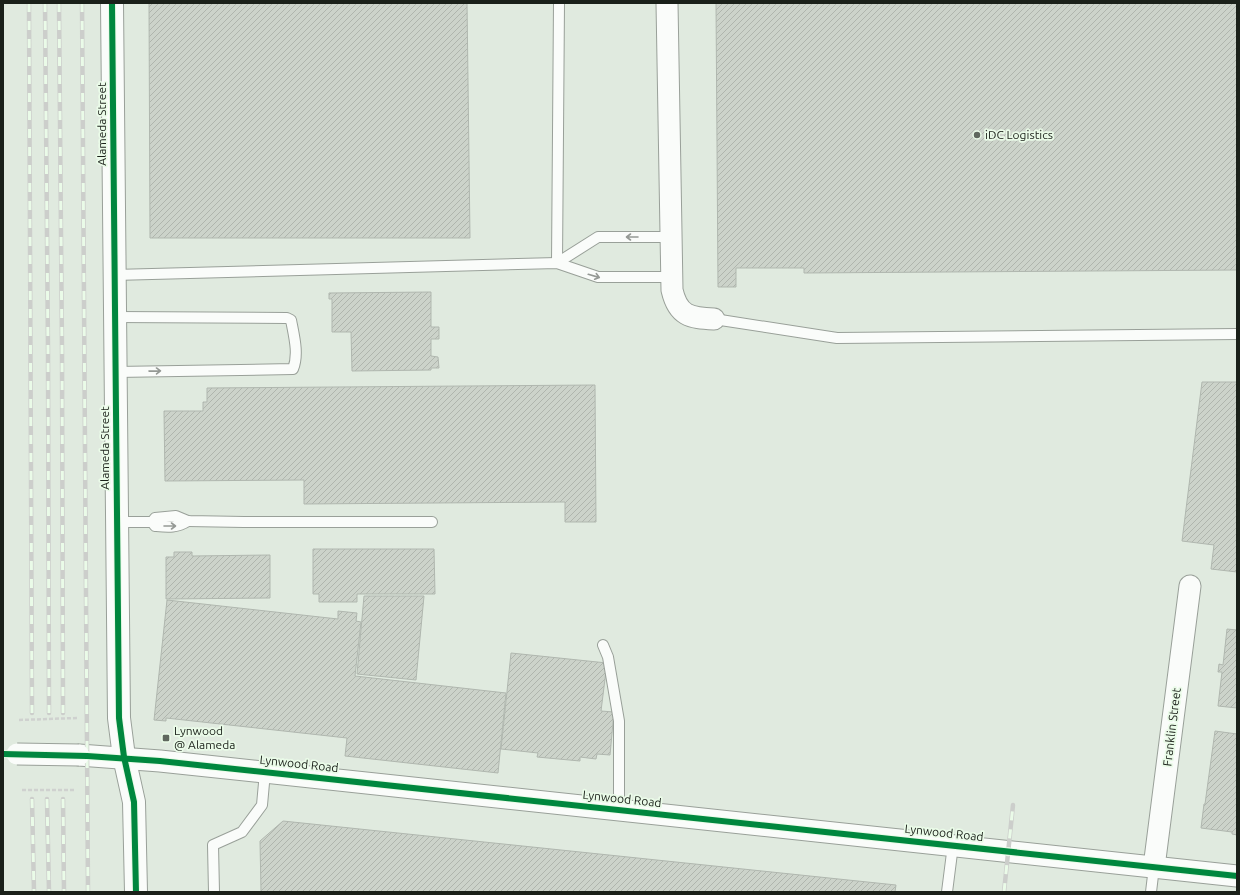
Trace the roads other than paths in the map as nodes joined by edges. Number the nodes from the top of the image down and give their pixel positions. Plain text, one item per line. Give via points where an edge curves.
1 (112, 3) edge
2 (559, 3) edge
3 (667, 3) edge
4 (671, 237) junction
5 (557, 263) junction
6 (114, 275) junction
7 (671, 277) junction
8 (115, 317) junction
9 (714, 319) joint
10 (1237, 334) edge
11 (116, 372) junction
12 (116, 522) junction
13 (432, 522) dead end
14 (1190, 586) dead end
15 (603, 645) dead end
16 (10, 754) edge
17 (124, 757) junction
18 (265, 772) junction
19 (619, 810) junction
20 (953, 845) junction
21 (1154, 867) junction
22 (1237, 876) edge
23 (136, 892) edge
24 (214, 892) edge
25 (947, 892) edge
26 (1150, 892) edge

1 - 6 street, Alameda Street
2 - 5 lane
3 - 4 street
4 -> 5 lane via 598,237
4 - 7 street
5 - 6 lane
5 -> 7 lane via 598,278
6 - 8 street, Alameda Street
7 - 9 street via 674,298 683,312 696,318
8 - 11 street, Alameda Street
11 -> 8 lane via 292,369 295,363 295,338 290,320 287,318
9 - 10 lane via 837,338
11 - 12 street, Alameda Street
12 - 13 lane via 152,522 155,526 175,527 188,521
12 - 17 street, Alameda Street via 119,718
14 - 21 street, Franklin Street
15 - 19 lane via 608,657 619,721
16 - 17 street, Lynwood Road, bridge
17 - 18 street, Lynwood Road
17 - 23 street, Alameda Street via 134,802
18 - 19 street, Lynwood Road
18 - 24 lane via 262,806 242,832 213,845
19 - 20 street, Lynwood Road
20 - 21 street, Lynwood Road
20 - 25 lane
21 - 22 street, Lynwood Road
21 - 26 lane

